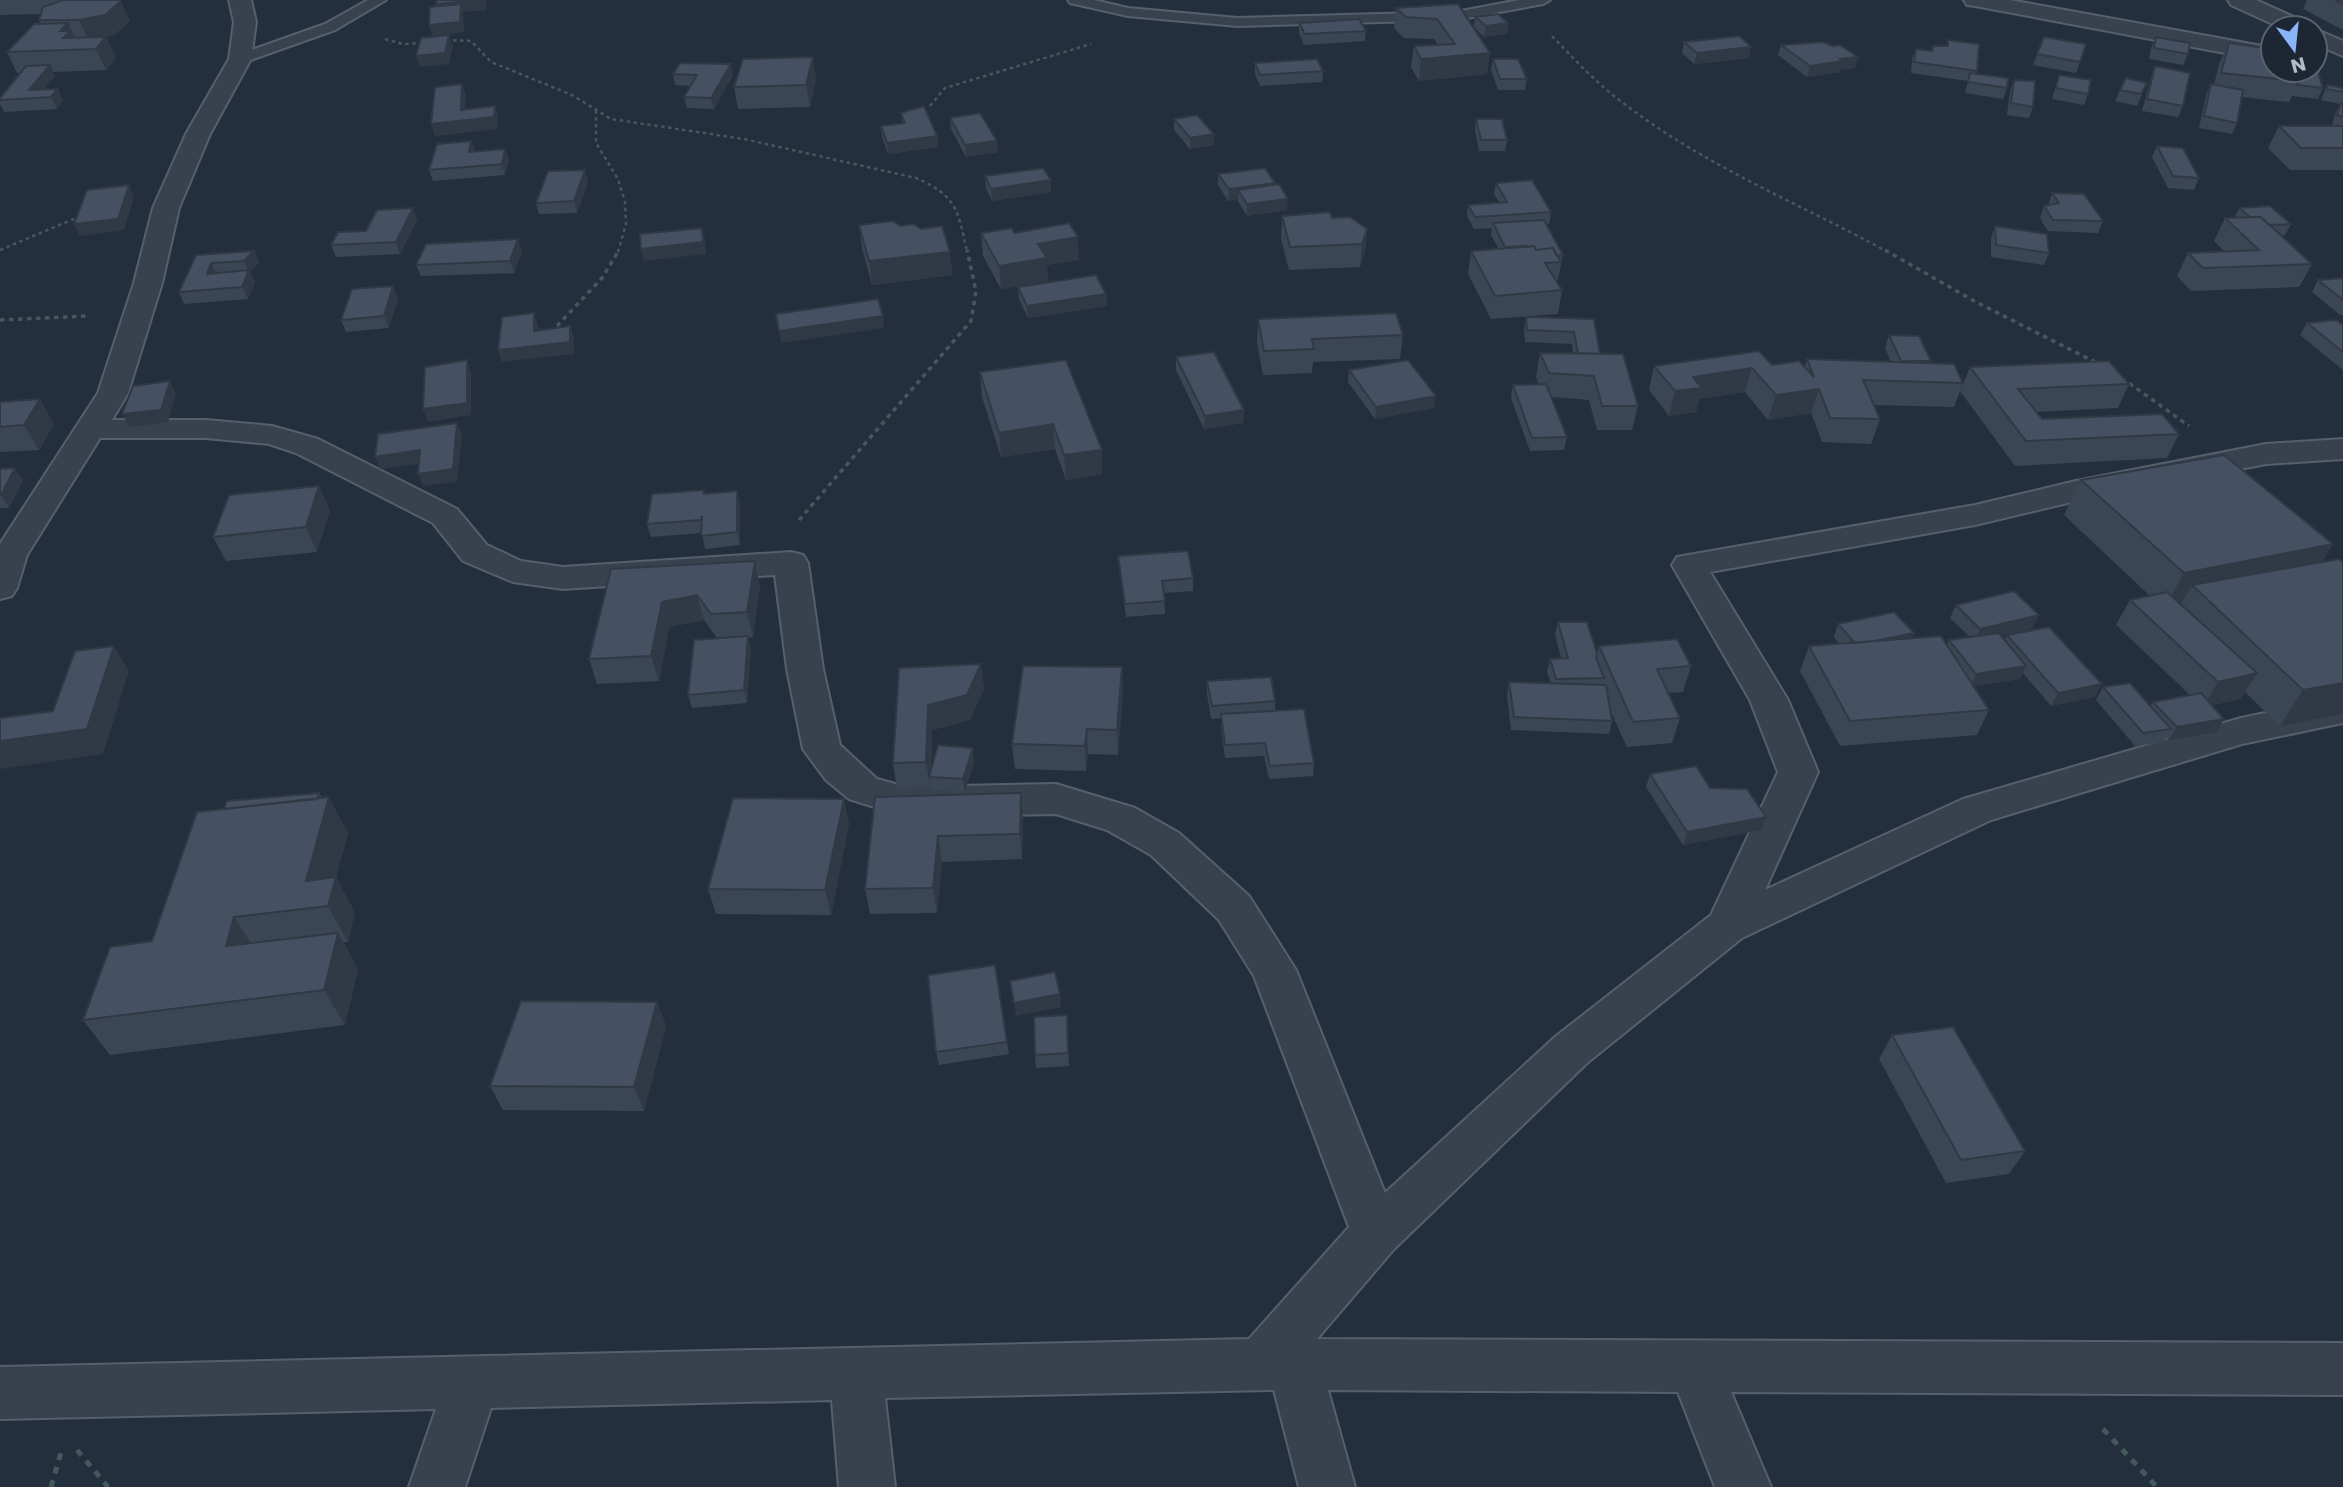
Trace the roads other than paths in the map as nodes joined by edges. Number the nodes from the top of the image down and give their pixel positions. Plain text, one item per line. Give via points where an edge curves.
1 (240, 0) edge
2 (379, 0) edge
3 (1075, 0) edge
4 (1543, 0) edge
5 (1975, 0) edge
6 (2239, 0) edge
7 (2093, 2) dead end
8 (2043, 12) junction
9 (2269, 14) edge
10 (2259, 52) edge
11 (240, 59) junction
12 (91, 429) junction
13 (2343, 449) edge
14 (0, 588) edge
15 (2343, 710) edge
16 (1727, 926) junction
17 (1376, 1233) junction
18 (1278, 1364) junction
19 (1694, 1366) junction
20 (2343, 1369) edge
21 (856, 1373) junction
22 (472, 1383) junction
23 (0, 1393) edge
24 (437, 1487) edge
25 (867, 1487) edge
26 (1327, 1487) edge
27 (1743, 1487) edge

1 - 11 street via 245,22
2 - 11 lane via 330,27
3 - 4 lane via 1128,12 1237,22 1456,16
5 - 8 street
6 - 9 street
7 - 8 street
8 - 10 street
11 - 12 street via 198,134 166,208 113,393
12 - 14 street via 10,555
12 - 17 street via 206,429 272,435 307,446 445,516 475,553 513,571 563,578 791,563 805,669 822,749 863,789 906,802 1056,799 1121,819 1165,844 1234,908 1275,970
13 - 16 street via 2266,454 1975,515 1689,565 1769,700 1798,772
15 - 16 street via 2241,731 1977,809
16 - 17 street via 1570,1050
17 - 18 street
18 - 19 street
18 - 21 street
18 - 26 street
19 - 20 street
19 - 27 street
21 - 22 street
21 - 25 street
22 - 23 street
22 - 24 street

